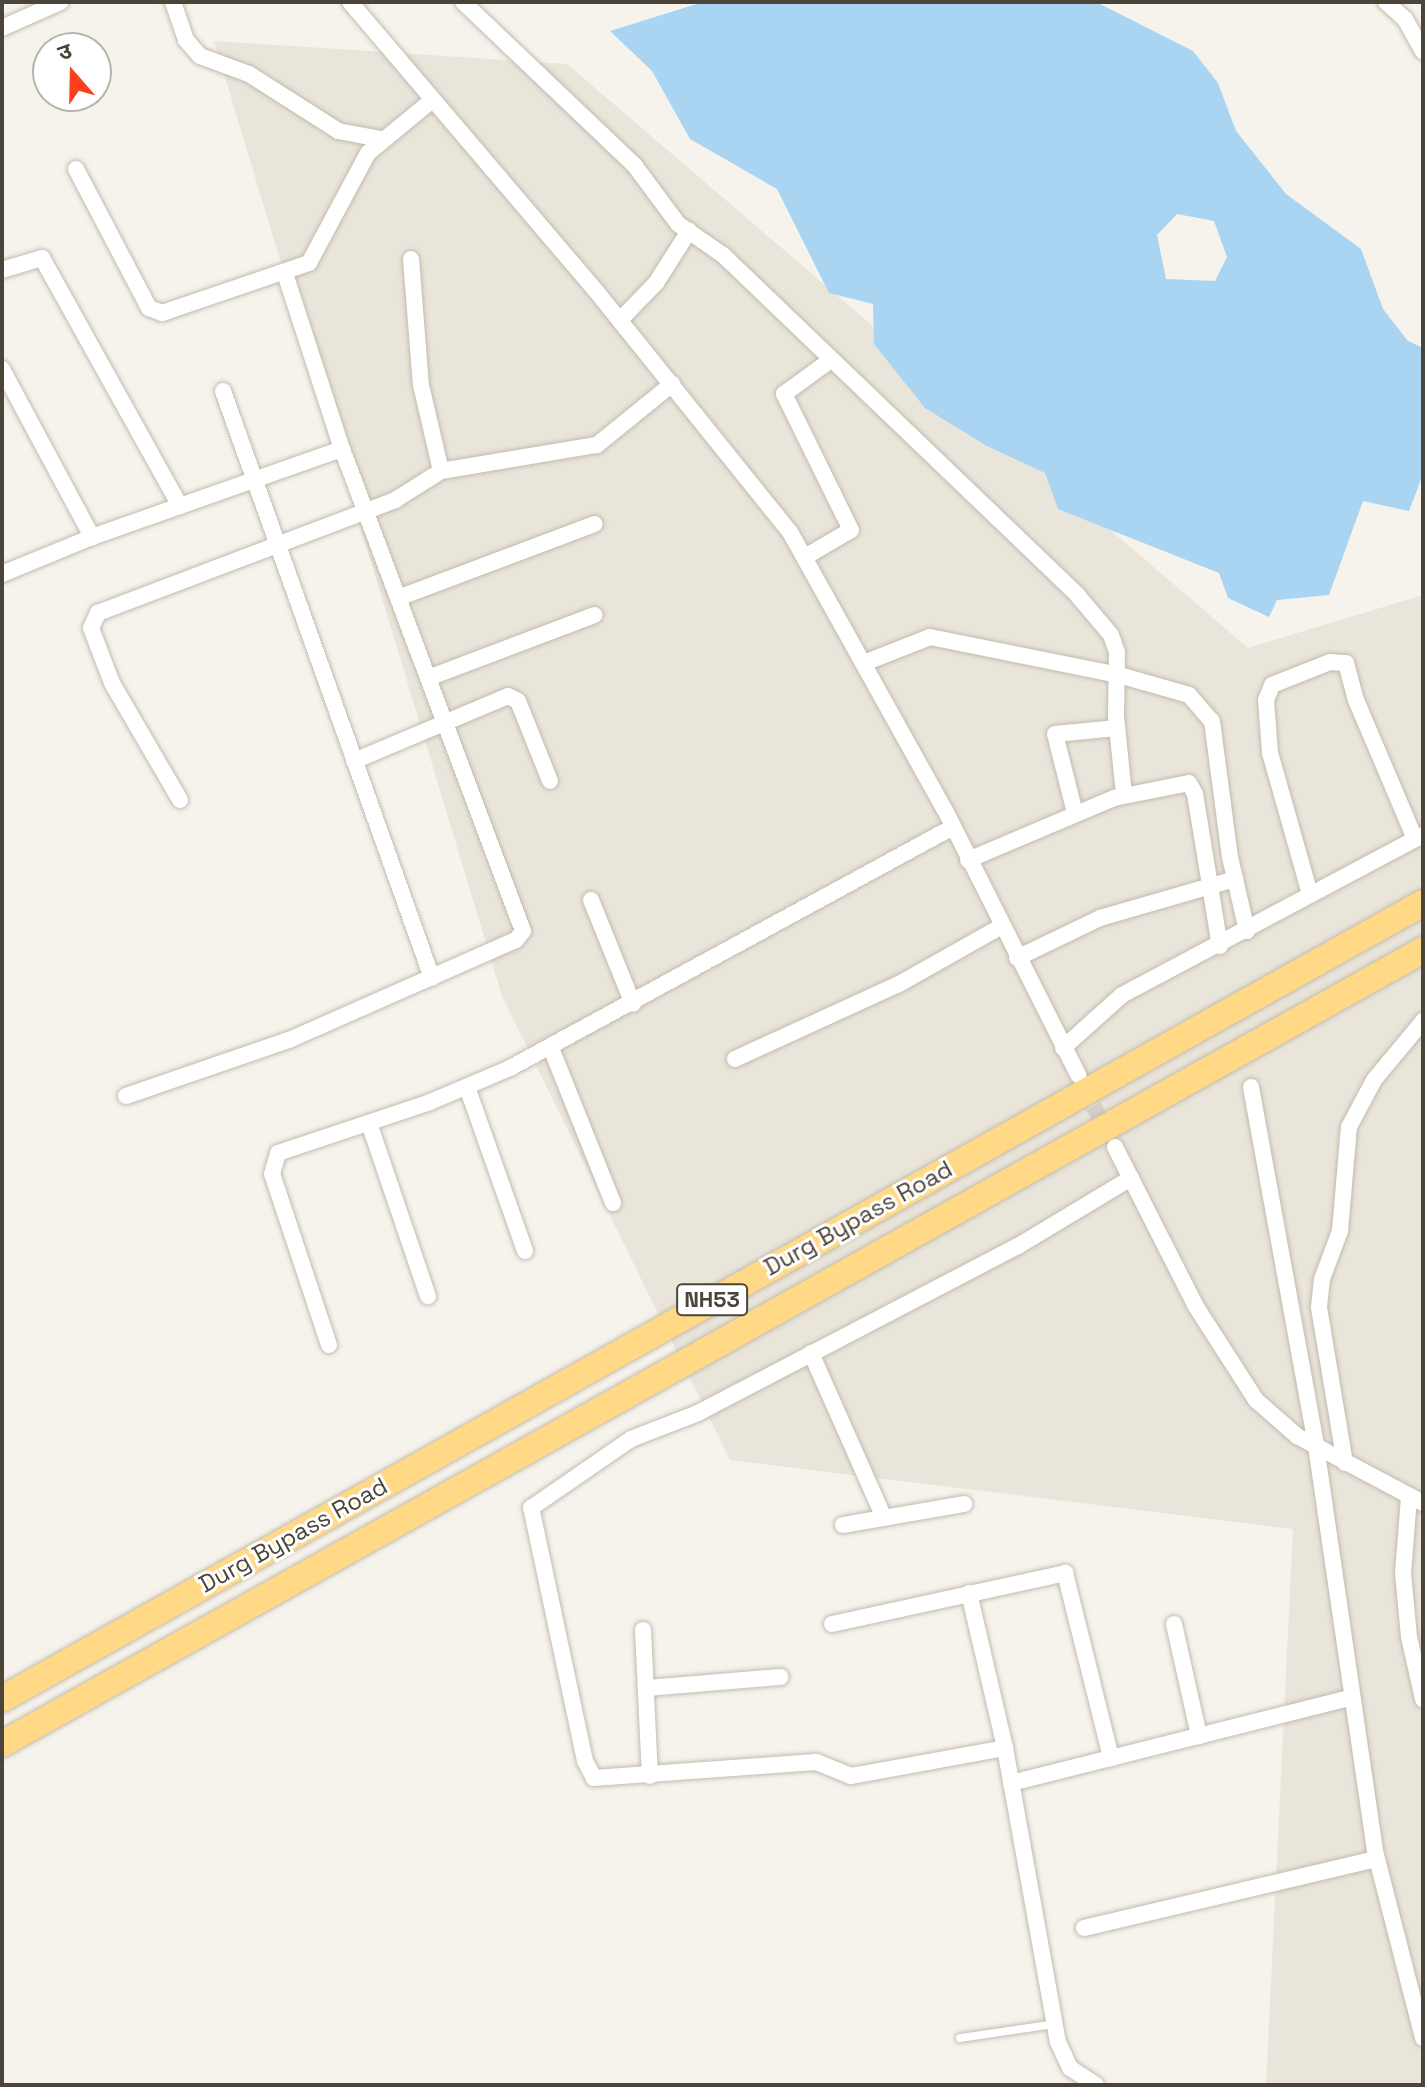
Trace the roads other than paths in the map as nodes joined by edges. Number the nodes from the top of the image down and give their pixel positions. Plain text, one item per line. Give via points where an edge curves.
1 (60, 2) edge
2 (173, 2) edge
3 (350, 2) edge
4 (463, 2) edge
5 (1386, 2) edge
6 (29, 8) edge
7 (2, 28) edge
8 (1423, 51) edge
9 (431, 101) junction
10 (381, 139) junction
11 (76, 169) dead end
12 (689, 231) junction
13 (411, 259) dead end
14 (2, 270) edge
15 (285, 274) junction
16 (620, 320) junction
17 (832, 359) junction
18 (2, 369) edge
19 (672, 384) junction
20 (223, 391) dead end
21 (342, 449) junction
22 (441, 471) junction
23 (255, 480) junction
24 (180, 506) junction
25 (366, 512) junction
26 (595, 524) dead end
27 (92, 537) junction
28 (279, 546) junction
29 (805, 557) junction
30 (2, 574) edge
31 (398, 598) junction
32 (595, 615) dead end
33 (864, 663) junction
34 (428, 678) junction
35 (1118, 685) junction
36 (444, 721) junction
37 (1117, 728) junction
38 (354, 761) junction
39 (550, 781) dead end
40 (1124, 795) junction
41 (180, 800) dead end
42 (1075, 813) junction
43 (953, 827) junction
44 (1419, 837) edge
45 (968, 860) junction
46 (1235, 879) junction
47 (1207, 884) junction
48 (1310, 894) junction
49 (591, 900) dead end
50 (1423, 903) edge
51 (1000, 927) junction
52 (1247, 931) junction
53 (1220, 946) junction
54 (1423, 950) edge
55 (1017, 958) junction
56 (432, 978) junction
57 (633, 1004) junction
58 (1423, 1021) edge
59 (551, 1048) junction
60 (1063, 1048) junction
61 (735, 1059) dead end
62 (1078, 1075) tunnel mouth
63 (467, 1087) junction
64 (1251, 1087) dead end
65 (126, 1096) dead end
66 (369, 1123) junction
67 (1115, 1147) tunnel mouth
68 (1131, 1178) junction
69 (613, 1203) dead end
70 (525, 1251) dead end
71 (428, 1296) dead end
72 (329, 1345) dead end
73 (811, 1353) junction
74 (1316, 1446) junction
75 (1341, 1461) junction
76 (1416, 1500) edge
77 (964, 1504) dead end
78 (884, 1518) junction
79 (843, 1525) dead end
80 (969, 1593) junction
81 (832, 1624) dead end
82 (1174, 1624) dead end
83 (643, 1630) dead end
84 (781, 1677) dead end
85 (646, 1688) junction
86 (1349, 1698) junction
87 (2, 1699) edge
88 (1423, 1699) edge
89 (1199, 1736) junction
90 (2, 1744) edge
91 (1005, 1748) junction
92 (1111, 1758) junction
93 (650, 1776) junction
94 (1011, 1783) junction
95 (1376, 1859) junction
96 (1084, 1928) dead end
97 (1055, 2024) junction
98 (960, 2038) dead end
99 (1423, 2038) edge
100 (1096, 2085) edge

1 - 6 street
2 - 10 street via 186,40 200,56 249,74 338,131
3 - 9 street
4 - 12 street via 635,166 671,216
5 - 8 street via 1405,19
6 - 7 street
9 - 10 street
9 - 16 street
10 - 15 street via 361,163 318,255
11 - 15 street via 154,313
12 - 16 street via 656,283
12 - 17 street via 714,247
13 - 22 street via 421,385
14 - 24 street via 42,258
15 - 21 street
16 - 19 street
17 - 29 street via 784,394 851,530
17 - 35 street via 1078,596 1111,635
18 - 27 street
19 - 22 street via 597,445
19 - 29 street
20 - 23 street
21 - 23 street
21 - 25 street
22 - 25 street
23 - 24 street
23 - 28 street
24 - 27 street
25 - 28 street
25 - 31 street
26 - 31 street
27 - 30 street
28 - 38 street
28 - 41 street via 107,607 93,619 94,638 112,683
29 - 33 street
31 - 34 street
32 - 34 street
33 - 35 street via 930,637
33 - 43 street
34 - 36 street
35 - 37 street
35 - 46 street via 1189,695 1212,721
36 - 38 street
36 - 39 street via 514,696
36 - 56 street via 523,931 516,940
37 - 40 street
37 - 42 street via 1055,734
38 - 56 street
40 - 42 street
40 - 47 street via 1182,783 1193,787
42 - 45 street
43 - 45 street
43 - 57 street
44 - 48 street
44 - 48 street via 1356,700 1346,663 1330,662 1272,685 1266,700 1270,753
45 - 51 street
46 - 47 street
46 - 52 street
47 - 53 street
47 - 55 street via 1100,918
48 - 52 street
49 - 57 street
50 - 87 highway, Durg Bypass Road / NH53
51 - 55 street
51 - 61 street via 899,984
52 - 53 street
53 - 60 street via 1122,995
54 - 90 highway, Durg Bypass Road / NH53
55 - 60 street
56 - 65 street via 289,1040
57 - 59 street
58 - 75 street via 1374,1080 1349,1127 1340,1231 1322,1279 1319,1307
59 - 63 street
59 - 69 street
60 - 62 street
63 - 66 street
63 - 70 street
64 - 74 street
66 - 71 street
66 - 72 street via 286,1149 272,1166
67 - 68 street
68 - 73 street via 1018,1246
68 - 74 street via 1232,1368 1275,1420
73 - 78 street
73 - 93 street via 698,1413 631,1439 531,1508 589,1771 603,1780
74 - 75 street
74 - 86 street
75 - 76 street
76 - 88 street via 1403,1573 1409,1637
77 - 78 street
78 - 79 street
80 - 81 street
80 - 91 street
80 - 92 street via 1057,1572 1069,1578
82 - 89 street
83 - 85 street
84 - 85 street
85 - 93 street
86 - 89 street
86 - 95 street
89 - 92 street
91 - 93 street via 851,1776 816,1762
91 - 94 street
92 - 94 street
94 - 97 street
95 - 96 street
95 - 99 street
97 - 98 lane
97 - 100 street via 1063,2058

